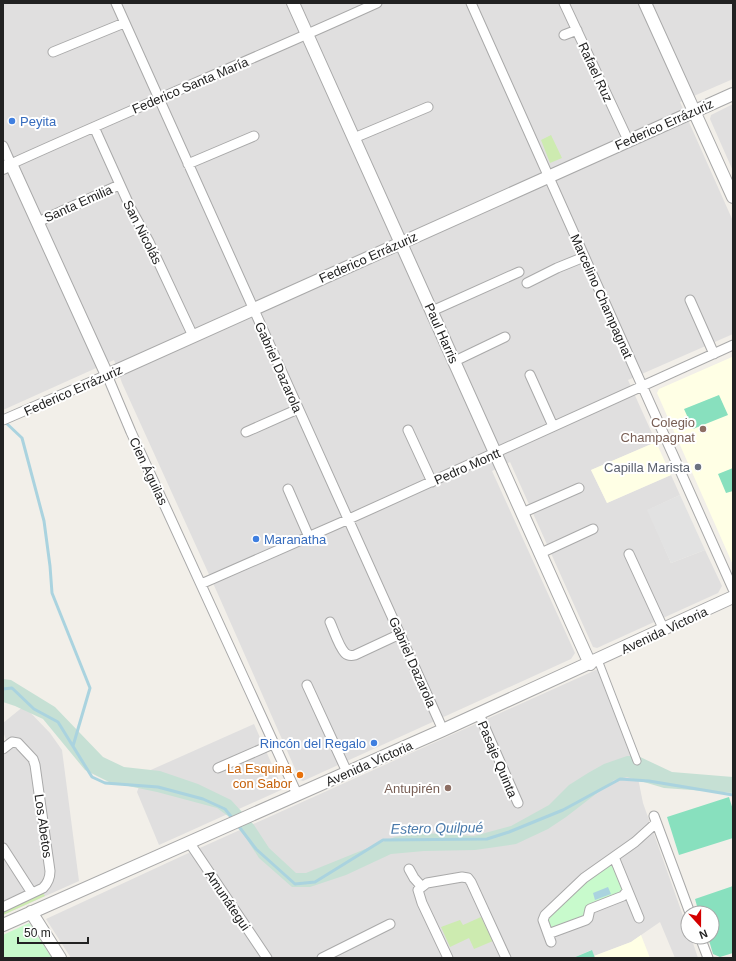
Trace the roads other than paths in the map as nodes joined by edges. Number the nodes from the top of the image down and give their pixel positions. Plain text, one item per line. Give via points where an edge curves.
1 (116, 3) edge
2 (293, 3) edge
3 (377, 3) edge
4 (471, 3) edge
5 (564, 3) edge
6 (645, 3) edge
7 (124, 23) junction
8 (577, 30) junction
9 (308, 35) junction
10 (564, 35) dead end
11 (53, 52) dead end
12 (733, 94) edge
13 (159, 99) junction
14 (428, 107) dead end
15 (694, 111) junction
16 (94, 127) junction
17 (254, 136) dead end
18 (354, 138) junction
19 (628, 140) junction
20 (3, 146) edge
21 (188, 164) junction
22 (7, 166) edge
23 (548, 176) junction
24 (119, 185) junction
25 (733, 197) edge
26 (38, 222) junction
27 (401, 242) junction
28 (584, 258) junction
29 (519, 272) dead end
30 (527, 283) dead end
31 (690, 300) dead end
32 (253, 309) junction
33 (432, 311) junction
34 (193, 336) junction
35 (506, 337) dead end
36 (733, 345) edge
37 (714, 354) junction
38 (455, 360) junction
39 (107, 375) junction
40 (530, 375) dead end
41 (642, 387) junction
42 (298, 409) junction
43 (3, 420) edge
44 (553, 426) junction
45 (408, 430) dead end
46 (246, 432) dead end
47 (496, 453) junction
48 (432, 482) junction
49 (579, 488) dead end
50 (288, 489) dead end
51 (522, 513) junction
52 (349, 519) junction
53 (593, 529) dead end
54 (309, 537) junction
55 (541, 553) junction
56 (629, 554) dead end
57 (201, 584) junction
58 (733, 589) edge
59 (733, 597) edge
60 (330, 622) dead end
61 (664, 630) junction
62 (400, 634) junction
63 (594, 662) junction
64 (307, 685) dead end
65 (479, 714) junction
66 (443, 730) junction
67 (273, 744) junction
68 (3, 749) edge
69 (637, 762) dead end
70 (218, 768) dead end
71 (347, 772) junction
72 (297, 794) junction
73 (518, 803) dead end
74 (660, 833) junction
75 (189, 842) junction
76 (635, 842) junction
77 (3, 848) edge
78 (614, 857) junction
79 (410, 869) dead end
80 (422, 887) junction
81 (627, 891) junction
82 (32, 893) junction
83 (687, 905) edge
84 (3, 907) edge
85 (31, 912) junction
86 (639, 918) dead end
87 (587, 919) junction
88 (390, 924) dead end
89 (3, 925) edge
90 (592, 927) dead end
91 (703, 945) edge
92 (60, 958) edge
93 (266, 958) edge
94 (322, 958) edge
95 (448, 958) edge
96 (506, 958) edge
97 (708, 958) edge

1 - 7 street, Gabriel Dazarola
2 - 9 street, Paul Harris
3 - 9 street, Federico Santa María
4 - 23 street, Marcelino Champagnat
5 - 8 street, Rafael Ruz
6 - 15 street
7 - 11 street
7 - 13 street, Gabriel Dazarola
8 - 10 street
8 - 19 street, Rafael Ruz
9 - 13 street, Federico Santa María
9 - 18 street, Paul Harris
12 - 15 street, Federico Errázuriz
13 - 16 street, Federico Santa María
13 - 21 street, Gabriel Dazarola
14 - 18 street
15 - 19 street, Federico Errázuriz
15 - 25 street
16 - 22 street, Federico Santa María
16 - 24 street, San Nicolás
17 - 21 street
18 - 27 street, Paul Harris
19 - 23 street, Federico Errázuriz
20 - 22 street, Cien Águilas
21 - 32 street, Gabriel Dazarola
22 - 26 street, Cien Águilas
23 - 27 street, Federico Errázuriz
23 - 28 street, Marcelino Champagnat
24 - 26 street, Santa Emilia
24 - 34 street, San Nicolás
26 - 39 street, Cien Águilas
27 - 32 street, Federico Errázuriz
27 - 33 street, Paul Harris
28 - 30 street via 555,264
28 - 41 street, Marcelino Champagnat
29 - 33 street
31 - 37 street
32 - 34 street, Federico Errázuriz
32 - 42 street, Gabriel Dazarola
33 - 38 street, Paul Harris
34 - 39 street, Federico Errázuriz
35 - 38 street
36 - 37 street, Pedro Montt
37 - 41 street, Pedro Montt
38 - 47 street, Paul Harris
39 - 43 street, Federico Errázuriz
39 - 57 street, Cien Águilas
40 - 44 street
41 - 44 street, Pedro Montt
41 - 58 street, Marcelino Champagnat
42 - 46 street
42 - 52 street, Gabriel Dazarola
44 - 47 street, Pedro Montt
45 - 48 street
47 - 48 street, Pedro Montt
47 - 51 street, Paul Harris
48 - 52 street, Pedro Montt
49 - 51 street
50 - 54 street
51 - 55 street, Paul Harris
52 - 54 street, Pedro Montt
52 - 62 street, Gabriel Dazarola
53 - 55 street
54 - 57 street, Pedro Montt
55 - 63 street, Paul Harris
56 - 61 street
57 - 67 street, Cien Águilas
59 - 61 street, Avenida Victoria
60 - 62 street via 344,650 351,656
61 - 63 street, Avenida Victoria
62 - 66 street, Gabriel Dazarola
63 - 65 street, Avenida Victoria
63 - 69 street
64 - 71 street
65 - 66 street, Avenida Victoria
65 - 73 street, Pasaje Quinta
66 - 71 street, Avenida Victoria
67 - 70 street
67 - 72 street, Cien Águilas
68 - 82 street, Los Abetos via 12,742 18,743 33,759 37,772 50,876 43,888
71 - 72 street, Avenida Victoria
72 - 75 street, Avenida Victoria
74 - 76 street
74 - 76 street via 655,820
74 - 83 street
75 - 85 street, Avenida Victoria
75 - 93 street, Amunátegui
76 - 78 street
77 - 82 street
78 - 81 street
78 - 87 street via 584,878 544,915 542,920 550,938
79 - 80 street
80 - 95 street via 418,890 419,894
80 - 96 street via 427,883 468,878
81 - 86 street
81 - 87 street via 623,896 590,909
82 - 84 street, Los Abetos
85 - 89 street, Avenida Victoria
85 - 92 street
87 - 90 street
88 - 94 street
91 - 97 street

